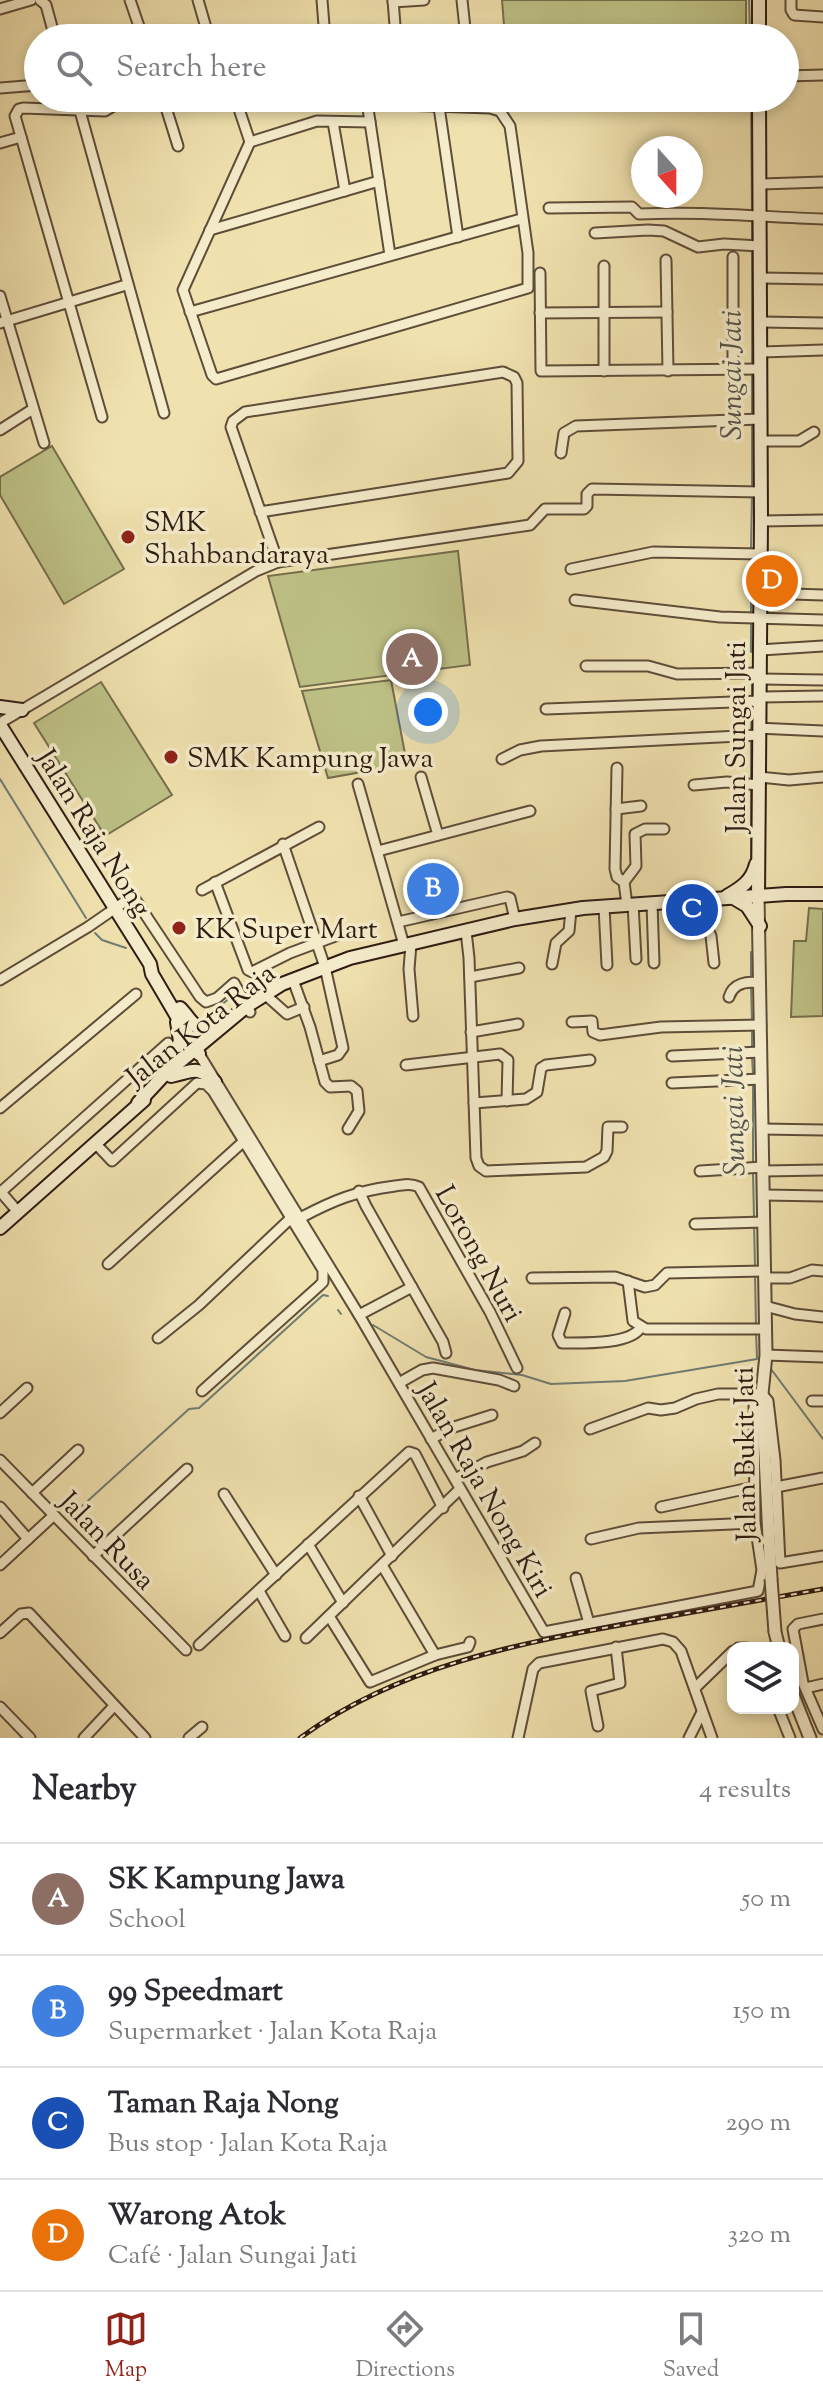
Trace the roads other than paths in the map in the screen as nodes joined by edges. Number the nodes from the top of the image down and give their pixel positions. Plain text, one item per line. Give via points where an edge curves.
1 (31, 0) edge
2 (40, 0) edge
3 (130, 0) edge
4 (198, 0) edge
5 (322, 0) edge
6 (424, 0) edge
7 (462, 0) edge
8 (759, 0) edge
9 (791, 0) edge
10 (393, 1) edge
11 (0, 9) edge
12 (823, 17) edge
13 (51, 24) edge
14 (138, 24) edge
15 (205, 24) edge
16 (324, 24) edge
17 (395, 24) edge
18 (465, 24) edge
19 (759, 24) edge
20 (823, 75) edge
21 (799, 76) edge
22 (24, 86) edge
23 (0, 88) edge
24 (24, 108) edge
25 (80, 112) edge
26 (167, 112) edge
27 (240, 112) edge
28 (368, 112) edge
29 (440, 112) edge
30 (501, 112) edge
31 (759, 112) edge
32 (333, 122) junction
33 (370, 122) junction
34 (21, 137) junction
35 (250, 142) junction
36 (0, 143) edge
37 (178, 146) dead end
38 (379, 181) junction
39 (823, 182) edge
40 (759, 184) junction
41 (345, 191) junction
42 (549, 208) dead end
43 (754, 217) junction
44 (521, 219) junction
45 (823, 219) edge
46 (210, 230) junction
47 (595, 233) dead end
48 (458, 237) junction
49 (754, 246) junction
50 (390, 255) junction
51 (733, 257) dead end
52 (666, 260) dead end
53 (604, 266) dead end
54 (540, 273) dead end
55 (760, 278) junction
56 (823, 279) edge
57 (127, 286) junction
58 (0, 296) edge
59 (69, 302) junction
60 (190, 312) junction
61 (667, 312) junction
62 (540, 313) junction
63 (604, 313) junction
64 (4, 322) edge
65 (760, 322) junction
66 (823, 323) edge
67 (823, 350) edge
68 (761, 352) junction
69 (733, 369) junction
70 (755, 370) junction
71 (604, 371) junction
72 (668, 371) junction
73 (33, 409) junction
74 (164, 413) dead end
75 (102, 417) dead end
76 (755, 419) junction
77 (0, 430) edge
78 (814, 432) dead end
79 (760, 441) junction
80 (44, 443) dead end
81 (561, 453) dead end
82 (755, 492) junction
83 (260, 512) junction
84 (823, 520) edge
85 (761, 521) junction
86 (755, 553) junction
87 (278, 562) junction
88 (571, 569) dead end
89 (760, 593) junction
90 (823, 595) edge
91 (575, 600) dead end
92 (754, 618) junction
93 (823, 620) edge
94 (823, 646) edge
95 (760, 650) junction
96 (586, 666) dead end
97 (760, 676) junction
98 (823, 680) edge
99 (823, 696) edge
100 (756, 700) junction
101 (0, 707) edge
102 (546, 709) dead end
103 (22, 710) junction
104 (0, 724) edge
105 (823, 731) edge
106 (756, 734) junction
107 (502, 759) dead end
108 (617, 768) dead end
109 (421, 777) dead end
110 (823, 777) edge
111 (755, 783) junction
112 (358, 784) dead end
113 (694, 785) dead end
114 (641, 806) dead end
115 (616, 809) junction
116 (530, 811) dead end
117 (319, 827) dead end
118 (664, 829) dead end
119 (438, 835) junction
120 (283, 844) junction
121 (378, 851) junction
122 (758, 855) junction
123 (215, 882) junction
124 (624, 882) junction
125 (202, 890) dead end
126 (786, 894) junction
127 (823, 894) edge
128 (758, 896) junction
129 (728, 898) junction
130 (699, 900) junction
131 (652, 903) junction
132 (630, 905) junction
133 (604, 907) junction
134 (115, 909) junction
135 (571, 910) junction
136 (515, 919) junction
137 (398, 922) junction
138 (760, 926) junction
139 (349, 931) dead end
140 (466, 931) junction
141 (317, 943) junction
142 (408, 944) junction
143 (636, 959) dead end
144 (654, 963) dead end
145 (714, 963) dead end
146 (552, 964) dead end
147 (607, 965) dead end
148 (325, 967) junction
149 (519, 968) dead end
150 (470, 977) junction
151 (0, 980) edge
152 (291, 981) junction
153 (754, 982) junction
154 (136, 994) dead end
155 (729, 997) dead end
156 (269, 998) junction
157 (304, 1007) junction
158 (249, 1009) junction
159 (177, 1010) junction
160 (413, 1016) dead end
161 (572, 1022) dead end
162 (224, 1024) junction
163 (518, 1024) dead end
164 (755, 1024) junction
165 (471, 1032) junction
166 (168, 1043) dead end
167 (200, 1049) junction
168 (755, 1052) junction
169 (472, 1056) junction
170 (672, 1056) dead end
171 (590, 1060) dead end
172 (319, 1061) junction
173 (406, 1065) dead end
174 (168, 1076) junction
175 (756, 1079) junction
176 (215, 1082) junction
177 (672, 1083) dead end
178 (225, 1094) junction
179 (507, 1101) junction
180 (474, 1103) junction
181 (0, 1108) edge
182 (622, 1127) dead end
183 (348, 1129) dead end
184 (762, 1129) junction
185 (823, 1130) edge
186 (244, 1141) junction
187 (95, 1143) junction
188 (758, 1168) junction
189 (823, 1170) edge
190 (700, 1171) dead end
191 (359, 1191) junction
192 (0, 1192) edge
193 (764, 1195) junction
194 (823, 1196) edge
195 (18, 1212) junction
196 (296, 1218) junction
197 (757, 1223) junction
198 (695, 1224) dead end
199 (0, 1228) edge
200 (108, 1264) dead end
201 (823, 1271) edge
202 (764, 1275) junction
203 (532, 1278) dead end
204 (628, 1281) junction
205 (412, 1287) junction
206 (765, 1306) junction
207 (565, 1313) dead end
208 (359, 1315) junction
209 (823, 1317) edge
210 (641, 1327) junction
211 (758, 1329) junction
212 (158, 1338) dead end
213 (446, 1353) dead end
214 (823, 1357) edge
215 (765, 1361) junction
216 (517, 1368) dead end
217 (399, 1383) junction
218 (514, 1386) dead end
219 (27, 1388) dead end
220 (202, 1391) dead end
221 (758, 1394) junction
222 (0, 1413) edge
223 (492, 1415) dead end
224 (590, 1429) dead end
225 (431, 1439) junction
226 (535, 1443) dead end
227 (78, 1450) dead end
228 (0, 1460) edge
229 (187, 1469) dead end
230 (823, 1478) edge
231 (455, 1479) junction
232 (754, 1487) junction
233 (776, 1487) junction
234 (460, 1489) junction
235 (32, 1493) junction
236 (224, 1494) dead end
237 (359, 1496) junction
238 (0, 1507) edge
239 (661, 1507) dead end
240 (443, 1508) junction
241 (53, 1516) junction
242 (755, 1523) junction
243 (28, 1539) junction
244 (591, 1539) dead end
245 (308, 1544) junction
246 (93, 1556) junction
247 (392, 1556) junction
248 (823, 1556) edge
249 (0, 1565) edge
250 (382, 1565) junction
251 (276, 1575) junction
252 (576, 1578) dead end
253 (259, 1591) junction
254 (343, 1603) junction
255 (329, 1616) junction
256 (823, 1619) edge
257 (589, 1623) junction
258 (0, 1633) edge
259 (285, 1636) dead end
260 (306, 1638) dead end
261 (470, 1642) dead end
262 (778, 1642) edge
263 (199, 1645) dead end
264 (616, 1647) junction
265 (186, 1650) dead end
266 (435, 1655) junction
267 (727, 1657) edge
268 (823, 1684) edge
269 (695, 1688) junction
270 (806, 1688) junction
271 (114, 1706) junction
272 (0, 1707) edge
273 (799, 1710) edge
274 (702, 1712) junction
275 (780, 1714) edge
276 (598, 1726) dead end
277 (202, 1727) dead end
278 (823, 1729) edge
279 (30, 1738) edge
280 (84, 1738) edge
281 (145, 1738) edge
282 (189, 1738) edge
283 (518, 1738) edge
284 (689, 1738) edge
285 (712, 1738) edge
286 (790, 1738) edge
287 (810, 1738) edge

1 - 11 street
2 - 13 street
3 - 14 street
4 - 15 street
5 - 16 street
6 - 10 street
7 - 18 street
8 - 19 main road
9 - 12 street via 794,15
10 - 17 street
20 - 21 street
22 - 23 street
24 - 34 street via 15,116
25 - 57 street
26 - 37 street
27 - 35 street
28 - 33 street
29 - 48 street
30 - 44 street via 510,126
31 - 40 main road, Jalan Sungai Jati
32 - 33 street
32 - 35 street via 317,121
32 - 41 street
33 - 38 street
34 - 36 street
34 - 59 street
35 - 46 street
38 - 41 street
38 - 50 street
39 - 40 street
40 - 43 main road, Jalan Sungai Jati
41 - 46 street
42 - 43 street via 632,207 639,214
43 - 45 street
43 - 49 main road, Jalan Sungai Jati
44 - 48 street
44 - 60 street via 528,288 221,379 212,375
46 - 60 street via 183,290
47 - 49 street via 648,230 698,247
48 - 50 street
49 - 55 main road, Jalan Sungai Jati
50 - 60 street
51 - 69 street
52 - 61 street
53 - 63 street
54 - 62 street
55 - 56 street
55 - 65 main road, Jalan Sungai Jati
57 - 59 street
57 - 74 street
58 - 64 street
59 - 64 street
59 - 75 street
61 - 63 street
61 - 72 street
62 - 63 street
62 - 71 street via 541,371
63 - 71 street
64 - 73 street
65 - 66 street
65 - 68 main road, Jalan Sungai Jati
67 - 68 street
68 - 70 main road, Jalan Sungai Jati
69 - 70 street
69 - 72 street
70 - 76 main road, Jalan Sungai Jati
71 - 72 street
73 - 77 street
73 - 80 street
76 - 79 main road, Jalan Sungai Jati
76 - 81 street via 576,426 564,433
78 - 79 street via 799,441
79 - 82 main road, Jalan Sungai Jati
82 - 85 main road, Jalan Sungai Jati
82 - 87 street via 592,489 584,509 545,509 530,525
83 - 83 street via 508,473 518,461 514,377 503,372 245,412 231,427
83 - 87 street
84 - 85 street
85 - 86 main road, Jalan Sungai Jati
86 - 88 street via 653,552
86 - 89 main road, Jalan Sungai Jati
87 - 103 street
89 - 90 street
89 - 92 main road, Jalan Sungai Jati
91 - 92 street
92 - 93 street
92 - 95 main road, Jalan Sungai Jati
94 - 95 street
95 - 97 main road, Jalan Sungai Jati
96 - 97 street
97 - 98 street
97 - 100 main road, Jalan Sungai Jati
99 - 100 street
100 - 102 street
100 - 106 main road, Jalan Sungai Jati
101 - 103 main road
103 - 104 street
104 - 134 main road, Jalan Raja Nong
105 - 106 street
106 - 107 street via 541,746
106 - 111 main road, Jalan Sungai Jati
108 - 115 street
109 - 119 street
110 - 111 street
111 - 113 street
111 - 122 main road, Jalan Sungai Jati
112 - 121 street
114 - 115 street
115 - 124 street via 615,869
116 - 119 street
117 - 120 street
118 - 124 street via 635,834 636,866
119 - 121 street
120 - 123 street
120 - 141 street
121 - 137 street
122 - 126 main road via 768,885
122 - 128 main road, Jalan Sungai Jati
122 - 129 main road via 754,875
123 - 125 street
123 - 141 street via 248,970 259,970
124 - 132 street
126 - 127 main road, Jalan Kota Raja
126 - 128 main road, Jalan Kota Raja
128 - 129 main road, Jalan Kota Raja
128 - 138 street, Jalan Bukit Jati
129 - 130 main road, Jalan Kota Raja
129 - 138 main road via 747,906
130 - 131 main road, Jalan Kota Raja
130 - 145 street
131 - 132 main road, Jalan Kota Raja
131 - 144 street
132 - 133 main road, Jalan Kota Raja
132 - 143 street
133 - 135 main road, Jalan Kota Raja
133 - 147 street
134 - 151 street
134 - 158 street via 133,896 200,997 206,1002 217,998 234,983
134 - 159 main road, Jalan Raja Nong via 158,971
135 - 136 main road, Jalan Kota Raja
135 - 146 street via 569,931 556,943
136 - 137 street via 510,898
136 - 140 main road, Jalan Kota Raja
137 - 142 street
138 - 153 street, Jalan Bukit Jati
139 - 141 street
140 - 142 main road, Jalan Kota Raja
140 - 150 street
141 - 148 street
142 - 148 main road, Jalan Kota Raja
142 - 160 street
148 - 152 main road, Jalan Kota Raja
148 - 172 street via 343,1048
149 - 150 street
150 - 165 street
152 - 156 main road, Jalan Kota Raja
152 - 157 street
152 - 158 main road
153 - 155 street via 735,986
153 - 164 street, Jalan Bukit Jati
154 - 181 street
156 - 157 street via 287,1014
156 - 158 main road, Jalan Kota Raja
157 - 172 street
158 - 162 main road
158 - 167 main road, Jalan Kota Raja
159 - 162 main road via 201,1031
159 - 167 main road, Jalan Raja Nong
159 - 174 main road via 180,1041
161 - 164 street via 592,1021 593,1032 600,1035
162 - 167 main road
163 - 165 street
164 - 168 street, Jalan Bukit Jati
165 - 169 street
166 - 192 street
167 - 174 main road, Jalan Kota Raja
167 - 176 street, Jalan Raja Nong Kiri
167 - 178 street
168 - 170 street
168 - 175 street, Jalan Bukit Jati
169 - 173 street
169 - 179 street via 506,1056
169 - 180 street
171 - 179 street via 546,1065 534,1096
172 - 183 street via 330,1087 351,1086 357,1091 359,1111
174 - 176 main road via 197,1070
174 - 187 main road, Jalan Kota Raja
175 - 177 street
175 - 184 street, Jalan Bukit Jati
176 - 178 street, Jalan Raja Nong Kiri
178 - 196 street, Jalan Raja Nong Kiri
179 - 180 street
180 - 182 street via 476,1158 486,1171 586,1167 604,1157 608,1127
184 - 185 street
184 - 188 street, Jalan Bukit Jati
186 - 187 street via 210,1086 197,1083 112,1161
186 - 196 street
186 - 200 street
187 - 195 main road, Jalan Kota Raja
188 - 189 street
188 - 190 street
188 - 193 street, Jalan Bukit Jati
191 - 196 street, Lorong Nuri
191 - 205 street
191 - 216 street, Lorong Nuri via 419,1187
192 - 195 street
193 - 194 street
193 - 197 street, Jalan Bukit Jati
195 - 199 main road, Jalan Kota Raja
196 - 208 street, Jalan Raja Nong Kiri
196 - 212 street, Lorong Nuri
196 - 220 street via 322,1268 323,1282
197 - 198 street
197 - 202 street, Jalan Bukit Jati
201 - 202 street via 790,1278
202 - 204 street via 667,1273 645,1287
202 - 206 street, Jalan Bukit Jati
203 - 204 street
204 - 210 street via 633,1321
205 - 208 street
205 - 213 street
206 - 209 street
206 - 211 street, Jalan Bukit Jati
207 - 210 street via 558,1335 562,1343 623,1339
208 - 217 street, Jalan Raja Nong Kiri
210 - 211 street, Jalan Bukit Jati
211 - 215 street, Jalan Bukit Jati
214 - 215 street
215 - 221 street, Jalan Bukit Jati
217 - 218 street via 433,1368
217 - 225 street, Jalan Raja Nong Kiri
219 - 222 street
221 - 224 street via 724,1393 675,1408 648,1408
221 - 232 street, Jalan Raja Nong Kiri
221 - 233 street via 768,1401
221 - 262 street, Jalan Bukit Jati, bridge
223 - 225 street
225 - 231 street, Jalan Raja Nong Kiri
226 - 231 street
227 - 235 street
228 - 235 street, Jalan Rusa
229 - 246 street
230 - 233 street
231 - 234 street, Jalan Raja Nong Kiri
232 - 239 street
232 - 242 street, Jalan Raja Nong Kiri
233 - 248 street via 780,1563
234 - 240 street
234 - 257 street, Jalan Raja Nong Kiri via 542,1630
235 - 241 street, Jalan Rusa
236 - 251 street
237 - 240 street via 409,1452 415,1454
237 - 245 street
237 - 247 street
238 - 243 street
240 - 247 street
241 - 243 street
241 - 246 street, Jalan Rusa
242 - 244 street via 639,1528
242 - 257 street, Jalan Raja Nong Kiri via 762,1570 758,1591
243 - 249 street
245 - 251 street
245 - 254 street
246 - 265 street, Jalan Rusa
247 - 250 street
250 - 254 street
250 - 266 street
251 - 253 street
252 - 257 street
253 - 259 street
253 - 263 street
254 - 255 street
255 - 260 street
255 - 266 street via 370,1682
256 - 270 street via 793,1629
258 - 271 street via 29,1613
261 - 266 street
264 - 269 street via 673,1642
264 - 276 street via 620,1683 591,1691
264 - 283 street via 539,1663 533,1669
267 - 269 street
268 - 270 street
269 - 274 street
270 - 278 street
271 - 280 street
271 - 281 street
272 - 279 street
273 - 287 street
274 - 284 street
274 - 285 street
275 - 286 street
277 - 282 street

